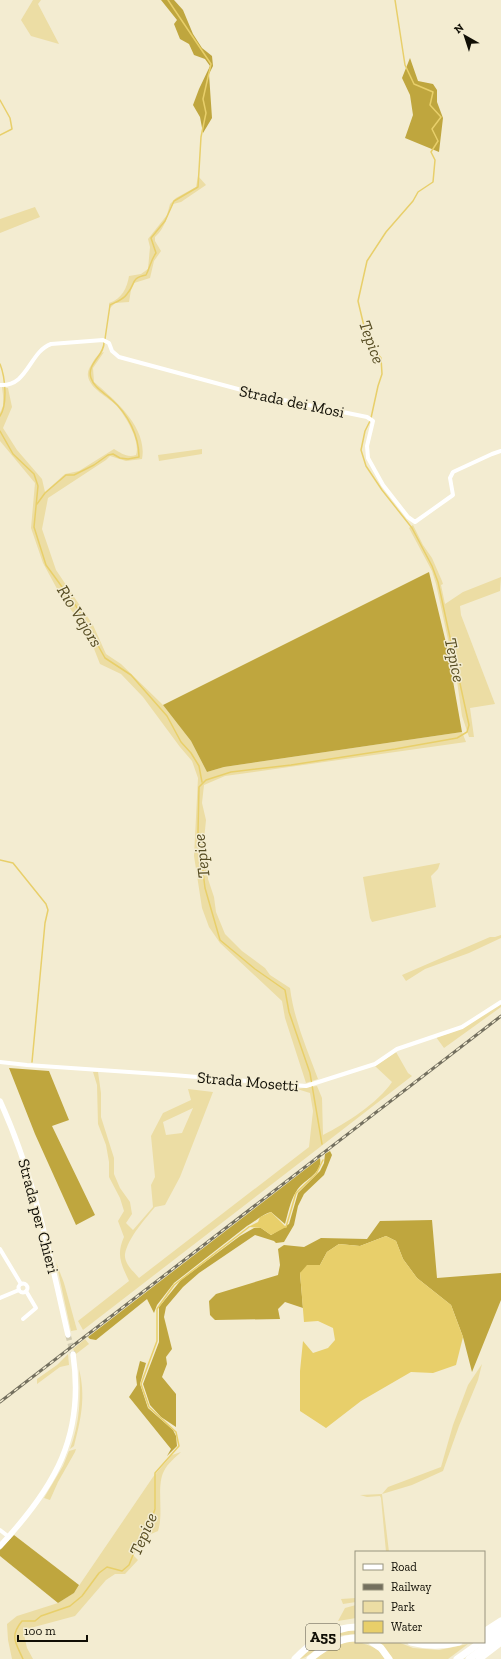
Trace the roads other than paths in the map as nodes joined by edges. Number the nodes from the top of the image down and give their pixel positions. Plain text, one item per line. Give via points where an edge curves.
1 (0, 385) edge
2 (501, 451) edge
3 (501, 1002) edge
4 (0, 1062) edge
5 (0, 1101) edge
6 (0, 1250) edge
7 (21, 1284) junction
8 (19, 1290) junction
9 (26, 1292) junction
10 (0, 1298) edge
11 (23, 1319) dead end
12 (68, 1335) tunnel mouth
13 (73, 1354) tunnel mouth
14 (0, 1530) edge
15 (9, 1537) junction
16 (0, 1546) edge
17 (501, 1621) edge
18 (355, 1627) edge
19 (501, 1627) edge
20 (485, 1631) edge
21 (501, 1635) edge
22 (355, 1638) edge
23 (485, 1639) edge
24 (501, 1642) edge
25 (373, 1643) edge
26 (416, 1643) edge
27 (452, 1643) edge
28 (480, 1643) edge
29 (295, 1659) edge
30 (310, 1659) edge
31 (389, 1659) edge
32 (457, 1659) edge
33 (469, 1659) edge
34 (480, 1659) edge

1 - 2 street, Strada dei Mosi via 16,382 22,377 46,346 103,340 109,343 112,351 119,357 264,396 368,417 374,421 367,446 368,458 383,485 415,522 453,495 450,478 453,472
3 - 4 street, Strada Mosetti via 462,1027 397,1049 365,1069 306,1086
5 - 12 main road, Strada per Chieri via 32,1188 48,1244
6 - 7 street
7 - 8 street
7 - 9 street via 27,1285
8 - 9 street
8 - 10 street
9 - 11 street via 36,1308
13 - 15 main road via 76,1396 66,1448 47,1487
14 - 15 street
15 - 16 main road
17 - 20 highway
18 - 29 highway, A55 via 336,1631 318,1639
19 - 23 highway
21 - 33 highway
22 - 30 highway, A55 via 335,1642
24 - 34 highway
25 - 31 highway
26 - 27 highway
28 - 32 highway

